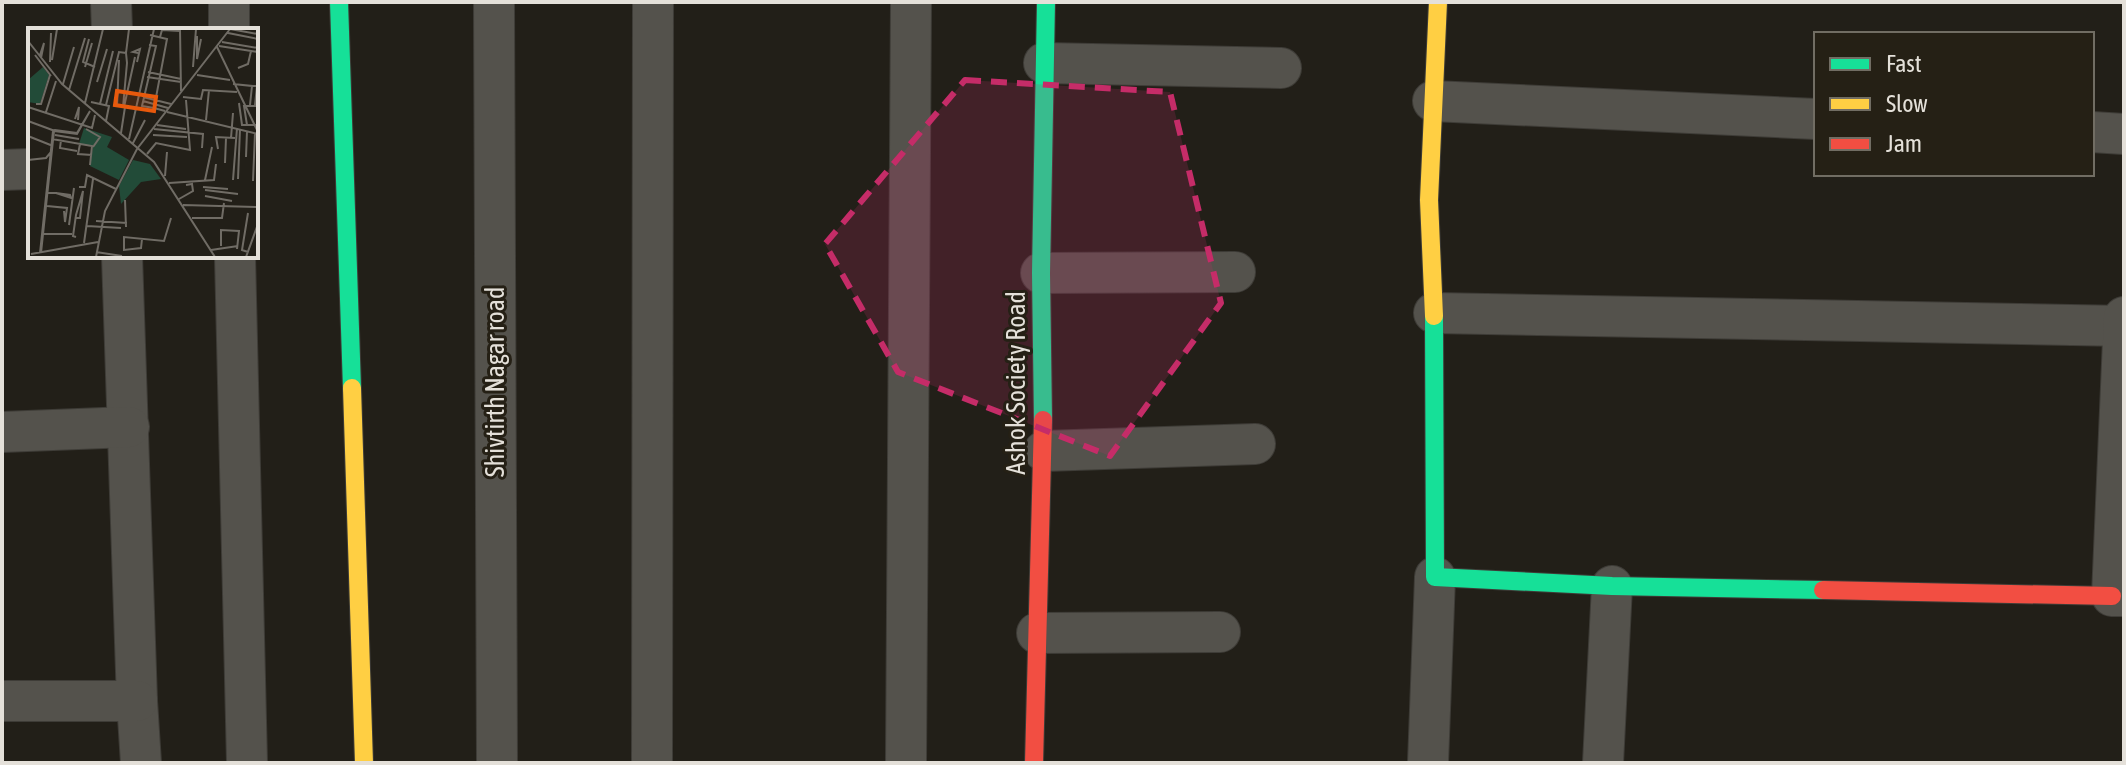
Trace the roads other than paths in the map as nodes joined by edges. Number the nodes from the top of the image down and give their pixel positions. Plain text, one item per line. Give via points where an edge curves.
1 (111, 2) edge
2 (229, 2) edge
3 (339, 2) edge
4 (494, 2) edge
5 (653, 2) edge
6 (911, 2) edge
7 (1046, 2) edge
8 (1438, 2) edge
9 (112, 28) edge
10 (229, 28) edge
11 (1044, 63) junction
12 (1281, 68) dead end
13 (1433, 101) junction
14 (1814, 119) edge
15 (2094, 132) edge
16 (2124, 134) edge
17 (28, 169) edge
18 (2, 170) edge
19 (122, 258) edge
20 (235, 258) edge
21 (1235, 272) dead end
22 (1041, 273) junction
23 (1434, 313) junction
24 (2124, 317) edge
25 (2124, 326) edge
26 (129, 427) junction
27 (2, 432) edge
28 (1255, 444) dead end
29 (1044, 451) junction
30 (1435, 577) junction
31 (1612, 586) junction
32 (2118, 596) edge
33 (1220, 632) dead end
34 (1037, 633) junction
35 (2, 701) edge
36 (137, 701) junction
37 (141, 763) edge
38 (247, 763) edge
39 (364, 763) edge
40 (497, 763) edge
41 (652, 763) edge
42 (906, 763) edge
43 (1034, 763) edge
44 (1428, 763) edge
45 (1603, 763) edge

1 - 9 street
2 - 10 street
3 - 39 street
4 - 40 street, Shivtirth Nagar road
5 - 41 street
6 - 42 street
7 - 11 street, Ashok Society Road
8 - 13 street
11 - 12 street
11 - 22 street, Ashok Society Road
13 - 14 street
13 - 23 street via 1429,200
15 - 16 street
17 - 18 street
19 - 26 street
20 - 38 street
21 - 22 street
22 - 29 street, Ashok Society Road
23 - 25 street
23 - 30 street
24 - 25 street
25 - 32 street
26 - 27 street
26 - 36 street
28 - 29 street
29 - 34 street, Ashok Society Road
30 - 31 street
30 - 44 street
31 - 32 street
31 - 45 street
33 - 34 street
34 - 43 street, Ashok Society Road
35 - 36 street
36 - 37 street

